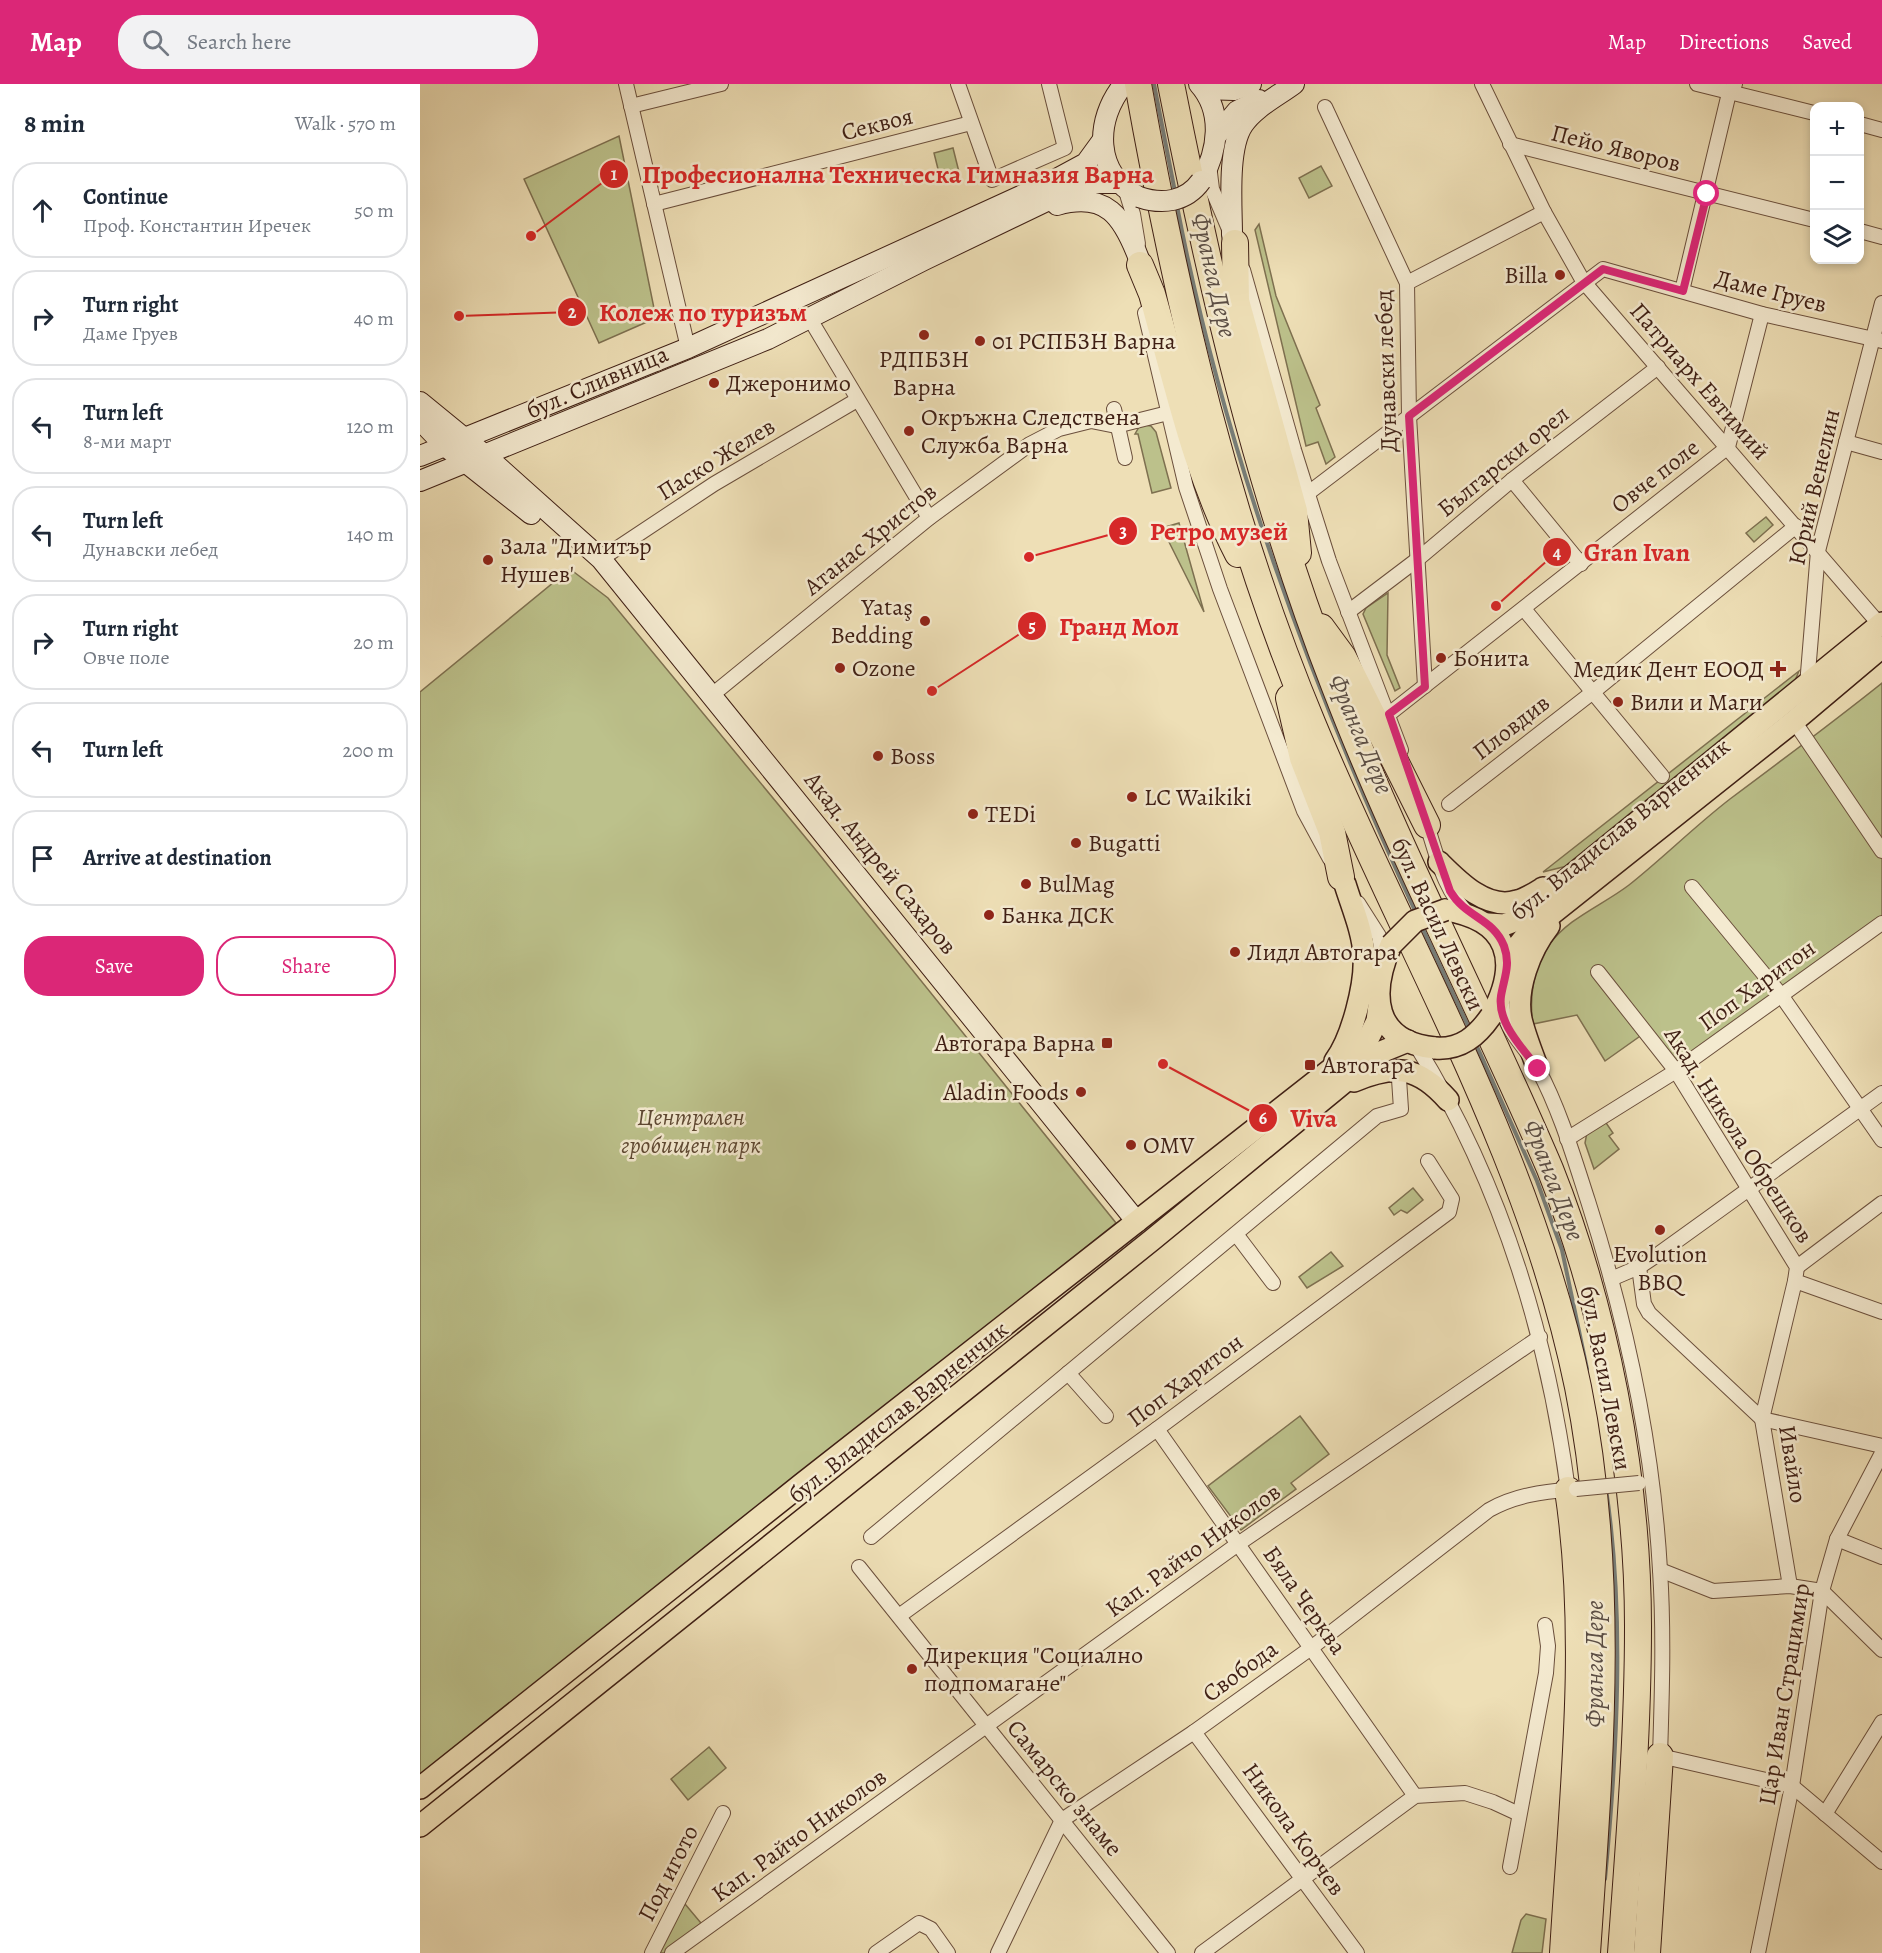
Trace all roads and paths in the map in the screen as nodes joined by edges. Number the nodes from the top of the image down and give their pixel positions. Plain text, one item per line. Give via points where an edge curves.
1 (626, 84) edge
2 (721, 84) edge
3 (958, 84) edge
4 (1049, 84) edge
5 (1171, 84) edge
6 (1251, 84) edge
7 (1293, 84) edge
8 (1482, 84) edge
9 (1696, 84) edge
10 (1201, 85) edge
11 (1730, 87) edge
12 (691, 88) edge
13 (1121, 88) edge
14 (631, 106) junction
15 (1325, 107) dead end
16 (1810, 111) edge
17 (971, 123) junction
18 (1864, 125) edge
19 (1882, 130) edge
20 (1216, 136) junction
21 (1102, 141) junction
22 (1510, 144) junction
23 (1205, 173) junction
24 (1128, 189) junction
25 (1707, 194) junction
26 (654, 204) junction
27 (1544, 212) junction
28 (1016, 216) junction
29 (1810, 219) edge
30 (1864, 232) edge
31 (1882, 237) edge
32 (1233, 239) junction
33 (1139, 262) junction
34 (879, 271) junction
35 (1583, 281) junction
36 (1407, 283) junction
37 (1683, 291) junction
38 (1882, 303) edge
39 (1762, 314) junction
40 (810, 319) junction
41 (1877, 340) edge
42 (688, 348) junction
43 (1658, 367) junction
44 (858, 400) junction
45 (420, 402) edge
46 (1114, 410) dead end
47 (1168, 413) junction
48 (1409, 416) junction
49 (420, 420) edge
50 (1116, 426) junction
51 (531, 437) junction
52 (453, 442) junction
53 (1846, 442) junction
54 (1728, 447) junction
55 (1882, 452) edge
56 (420, 456) edge
57 (486, 456) junction
58 (1125, 458) dead end
59 (467, 463) junction
60 (1512, 480) junction
61 (420, 481) edge
62 (1307, 494) junction
63 (531, 498) junction
64 (929, 518) junction
65 (1796, 526) junction
66 (579, 542) junction
67 (1818, 551) junction
68 (601, 559) junction
69 (1418, 560) junction
70 (1581, 564) junction
71 (1303, 600) junction
72 (1524, 609) junction
73 (1348, 612) junction
74 (1272, 619) junction
75 (1881, 624) edge
76 (1882, 647) edge
77 (1807, 685) junction
78 (1425, 687) junction
79 (1593, 692) junction
80 (712, 695) junction
81 (1389, 714) junction
82 (1794, 721) junction
83 (1662, 776) dead end
84 (1449, 804) dead end
85 (1427, 825) junction
86 (1882, 851) edge
87 (1439, 862) junction
88 (1580, 868) junction
89 (1343, 880) junction
90 (1692, 887) dead end
91 (1576, 895) junction
92 (1480, 920) junction
93 (1882, 923) edge
94 (1387, 954) junction
95 (1508, 966) junction
96 (1599, 972) dead end
97 (1781, 994) junction
98 (1378, 1005) junction
99 (1496, 1006) junction
100 (1420, 1045) junction
101 (1538, 1069) junction
102 (1676, 1071) junction
103 (1400, 1079) dead end
104 (1331, 1082) junction
105 (1882, 1093) edge
106 (1448, 1100) junction
107 (1860, 1109) junction
108 (1567, 1139) junction
109 (1882, 1140) edge
110 (1428, 1161) dead end
111 (1748, 1189) junction
112 (1882, 1203) edge
113 (1137, 1222) junction
114 (1236, 1234) junction
115 (1639, 1267) junction
116 (1796, 1274) junction
117 (1611, 1279) junction
118 (1273, 1283) dead end
119 (1882, 1312) edge
120 (1540, 1337) junction
121 (1068, 1373) junction
122 (1106, 1416) dead end
123 (1762, 1419) junction
124 (1157, 1429) junction
125 (1882, 1446) edge
126 (1882, 1453) edge
127 (1646, 1483) junction
128 (1572, 1489) junction
129 (871, 1537) dead end
130 (1837, 1539) junction
131 (1238, 1544) junction
132 (1882, 1557) edge
133 (859, 1567) dead end
134 (1660, 1570) junction
135 (1790, 1586) junction
136 (1822, 1591) junction
137 (899, 1616) junction
138 (1545, 1625) dead end
139 (1311, 1648) junction
140 (1882, 1650) edge
141 (1882, 1722) edge
142 (987, 1727) junction
143 (1194, 1732) junction
144 (1660, 1756) junction
145 (1792, 1786) junction
146 (420, 1788) edge
147 (1415, 1796) junction
148 (723, 1813) dead end
149 (1519, 1814) junction
150 (1825, 1814) junction
151 (1062, 1820) junction
152 (420, 1826) edge
153 (1882, 1862) edge
154 (1510, 1867) dead end
155 (1302, 1878) junction
156 (652, 1953) edge
157 (672, 1953) edge
158 (876, 1953) edge
159 (948, 1953) edge
160 (998, 1953) edge
161 (1168, 1953) edge
162 (1202, 1953) edge
163 (1357, 1953) edge
164 (1563, 1953) edge
165 (1587, 1953) edge
166 (1621, 1953) edge
167 (1647, 1953) edge
168 (1758, 1953) edge

1 - 14 street
2 - 12 street
3 - 17 street
4 - 17 street via 1065,148 992,180
5 - 71 highway, бул. Васил Левски via 1235,381
6 - 10 main road via 1234,90
7 - 20 main road via 1237,111
7 - 32 main road via 1247,120 1240,131 1235,150
8 - 22 street, Патриарх Евтимий
9 - 11 street
10 - 20 main road via 1215,114
11 - 16 street
11 - 25 street
12 - 14 street
13 - 21 main road
13 - 74 highway, бул. Васил Левски via 1220,455
14 - 26 street
15 - 36 street, Дунавски лебед
17 - 26 street, Секвоя
18 - 19 street
20 - 23 main road
21 - 24 main road via 1107,166
21 - 34 main road, бул. Сливница via 1093,156 1077,169
22 - 25 street, Пейо Яворов
22 - 27 street, Патриарх Евтимий
23 - 24 main road, бул. Сливница, bridge via 1189,194 1172,201 1155,201
23 - 32 street
24 - 28 main road, бул. Сливница via 1084,183
24 - 33 street
25 - 29 street, Пейо Яворов
25 - 37 street
26 - 42 street
27 - 35 street, Патриарх Евтимий
27 - 36 street
28 - 33 main road via 1078,200 1101,204 1125,224
28 - 34 main road, бул. Сливница
30 - 31 street
32 - 62 street
32 - 71 highway via 1236,301 1294,511
33 - 47 street via 1142,302
33 - 74 highway via 1214,503
34 - 40 main road, бул. Сливница
34 - 42 main road, бул. Сливница
35 - 37 street, Даме Груев via 1603,269
35 - 43 street, Патриарх Евтимий
35 - 48 street, Даме Груев
36 - 48 street, Дунавски лебед
37 - 39 street, Даме Груев
38 - 41 street, Юрий Венелин
39 - 41 street, Даме Груев
39 - 54 street, Овче поле
40 - 44 street
40 - 51 main road, бул. Сливница
41 - 53 street, Юрий Венелин
42 - 52 main road, бул. Сливница
43 - 54 street, Патриарх Евтимий
43 - 60 street, Български орел
44 - 64 street
44 - 68 street, Паско Желев via 714,484
45 - 52 main road, Акад. Андрей Сахаров
46 - 50 street
47 - 50 street, Атанас Христов
47 - 89 street via 1190,498 1254,686 1304,811
48 - 62 street, Даме Груев
48 - 69 street, Дунавски лебед
49 - 52 main road, Акад. Андрей Сахаров
50 - 58 street
50 - 64 street, Атанас Христов via 1091,421 1059,429 1030,444
51 - 57 main road, бул. Сливница
51 - 63 main road via 515,463 519,481
52 - 56 main road, бул. Сливница
52 - 57 main road, Акад. Андрей Сахаров
52 - 59 main road, Акад. Андрей Сахаров
53 - 55 street
53 - 67 street, Юрий Венелин
54 - 65 street, Патриарх Евтимий
54 - 70 street, Овче поле
57 - 59 main road, бул. Сливница
57 - 63 main road, Акад. Андрей Сахаров
59 - 61 main road, бул. Сливница
59 - 66 main road, Акад. Андрей Сахаров via 553,531
60 - 69 street, Български орел
60 - 70 street
62 - 73 street
63 - 66 main road, Акад. Андрей Сахаров
64 - 80 street, Атанас Христов
65 - 67 street, Патриарх Евтимий
65 - 79 street, Пловдив
66 - 68 main road, Акад. Андрей Сахаров
67 - 75 street, Патриарх Евтимий
67 - 77 street, Юрий Венелин
68 - 80 main road, Акад. Андрей Сахаров
69 - 73 street, Български орел
69 - 78 street, Дунавски лебед
70 - 72 street, Овче поле
71 - 85 highway via 1343,657
71 - 166 highway, бул. Васил Левски via 1368,769 1550,1168 1573,1231 1605,1348 1631,1516 1638,1624
72 - 78 street, Овче поле
72 - 79 street
73 - 81 street
74 - 89 highway via 1298,741 1332,832
74 - 165 highway, бул. Васил Левски via 1332,770 1509,1160 1546,1262 1564,1327 1589,1450 1602,1580 1601,1719
75 - 77 main road, бул. Владислав Варненчик
76 - 82 main road, бул. Владислав Варненчик
77 - 88 main road, бул. Владислав Варненчик
78 - 81 street, Овче поле
79 - 83 street
79 - 84 street, Пловдив
80 - 113 main road, Акад. Андрей Сахаров
81 - 85 street
82 - 86 street
82 - 91 main road, бул. Владислав Варненчик
85 - 87 street
87 - 88 main road via 1466,887 1504,902 1518,901
87 - 92 street via 1455,900
88 - 92 main road, бул. Владислав Варненчик via 1518,920 1504,925
89 - 94 street
89 - 104 main road via 1363,946 1364,965 1350,1033
90 - 97 street
91 - 95 main road, бул. Владислав Варненчик via 1529,932
91 - 101 main road via 1541,936 1524,982 1521,1017
92 - 94 main road, bridge via 1444,910 1415,921
92 - 95 main road via 1504,946
93 - 97 street, Поп Харитон
94 - 98 main road via 1378,984
95 - 99 main road
96 - 102 street, Акад. Никола Обрешков
97 - 102 street, Поп Харитон
97 - 107 street
98 - 100 main road via 1386,1024
98 - 104 main road, бул. Владислав Варненчик via 1371,1035
99 - 100 main road, bridge via 1478,1032 1464,1043 1449,1048
99 - 101 street
100 - 104 main road, бул. Владислав Варненчик via 1381,1052
100 - 106 street
101 - 108 street
102 - 108 street, Поп Харитон
102 - 111 street, Акад. Никола Обрешков
103 - 114 street via 1401,1109 1377,1116
104 - 106 main road via 1400,1070 1427,1080
104 - 113 main road, бул. Владислав Варненчик
104 - 152 main road, бул. Владислав Варненчик via 1115,1270
105 - 107 street
106 - 120 street via 1509,1236
107 - 109 street
107 - 111 street
108 - 117 street
110 - 124 street, Поп Харитон via 1452,1199 1449,1212
111 - 115 street
111 - 116 street, Акад. Никола Обрешков
112 - 116 street
113 - 146 main road, бул. Владислав Варненчик
114 - 118 street
114 - 121 street
115 - 117 street
115 - 123 street via 1649,1313
116 - 119 street, Акад. Никола Обрешков
116 - 123 street, Ивайло
117 - 127 street via 1637,1393
120 - 128 street
120 - 131 street, Кап. Райчо Николов
121 - 122 street
121 - 129 street
123 - 125 street
123 - 135 street, Ивайло
124 - 131 street, Бяла Черква
124 - 137 street, Поп Харитон
126 - 130 street, Цар Иван Страцимир
127 - 128 street, Свобода, bridge
127 - 134 street
128 - 139 street, Свобода via 1540,1491 1509,1499 1489,1510
128 - 164 highway via 1580,1639
130 - 132 street
130 - 136 street, Цар Иван Страцимир
131 - 139 street, Бяла Черква
131 - 142 street, Кап. Райчо Николов
133 - 137 street, Самарско знаме
134 - 135 street via 1713,1591
134 - 144 street
135 - 136 street
136 - 140 street
136 - 145 street, Цар Иван Страцимир
137 - 142 street, Самарско знаме
138 - 149 street via 1546,1673
139 - 143 street, Свобода
139 - 147 street, Бяла Черква
141 - 150 street
142 - 151 street, Самарско знаме
142 - 157 street, Кап. Райчо Николов
143 - 151 street, Свобода
143 - 155 street, Никола Корчев
144 - 145 street
144 - 167 highway
145 - 150 street
145 - 168 street, Цар Иван Страцимир
147 - 149 street via 1465,1793
147 - 155 street
148 - 156 street, Под игото
149 - 154 street
150 - 153 street
151 - 160 street
151 - 161 street, Самарско знаме
155 - 162 street
155 - 163 street, Никола Корчев
158 - 159 street via 919,1923 931,1929

